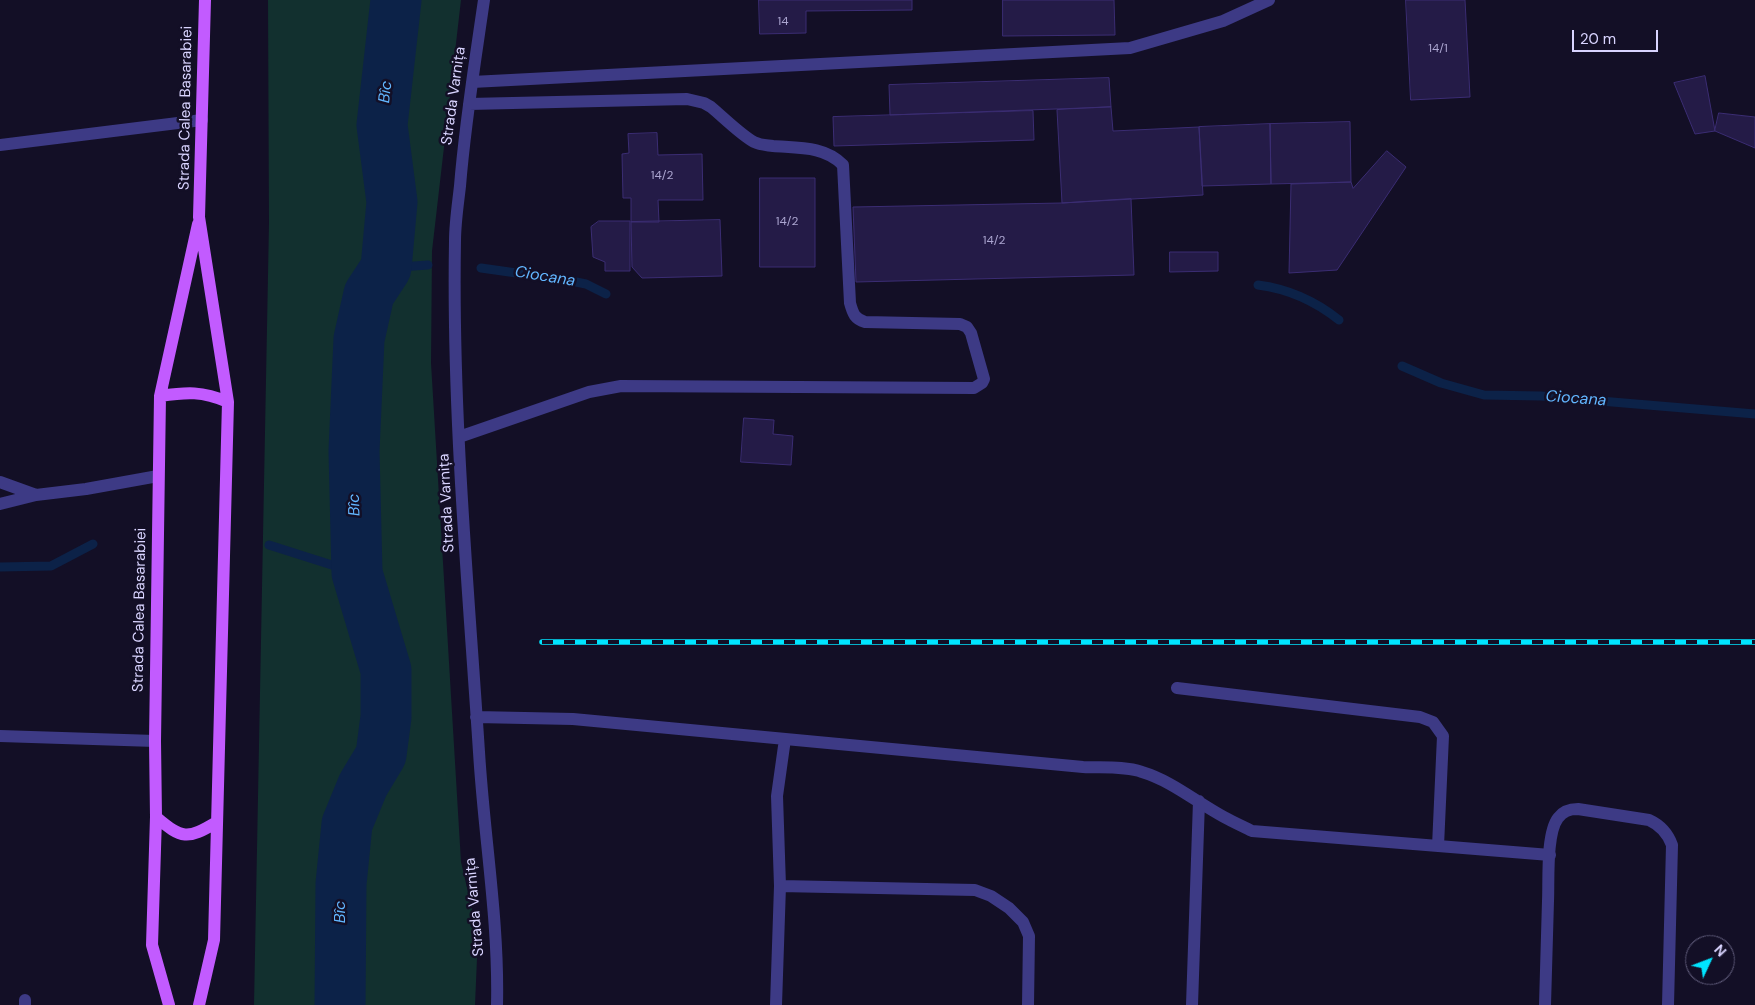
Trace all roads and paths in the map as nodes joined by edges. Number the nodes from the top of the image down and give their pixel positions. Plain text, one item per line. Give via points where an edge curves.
1 (205, 0) edge
2 (484, 0) edge
3 (1269, 0) edge
4 (472, 82) junction
5 (469, 104) junction
6 (202, 120) junction
7 (0, 145) edge
8 (200, 217) junction
9 (160, 396) junction
10 (228, 402) junction
11 (459, 437) junction
12 (158, 476) junction
13 (0, 482) edge
14 (36, 495) junction
15 (0, 504) edge
16 (1177, 688) dead end
17 (476, 717) junction
18 (0, 736) edge
19 (785, 739) junction
20 (155, 741) junction
21 (1199, 801) junction
22 (156, 817) junction
23 (217, 822) junction
24 (1438, 846) junction
25 (1550, 855) junction
26 (780, 886) junction
27 (170, 1005) edge
28 (199, 1005) edge
29 (497, 1005) edge
30 (776, 1005) edge
31 (1028, 1005) edge
32 (1192, 1005) edge
33 (1545, 1005) edge
34 (1668, 1005) edge

1 - 6 main road, Strada Calea Basarabiei
2 - 4 street, Strada Varnița
3 - 4 street via 1223,21 1130,48
4 - 5 street, Strada Varnița
5 - 11 street, Strada Varnița via 455,239
5 - 11 street via 687,99 711,107 753,142 827,153 843,165 850,303 857,320 960,324 967,327 972,333 984,379 974,388 621,386 588,392
6 - 7 street
6 - 8 main road, Strada Calea Basarabiei
8 - 9 main road, Strada Calea Basarabiei
8 - 10 main road, Strada Calea Basarabiei
9 - 10 main road via 195,392
9 - 12 main road, Strada Calea Basarabiei
10 - 23 main road, Strada Calea Basarabiei
11 - 17 street, Strada Varnița
12 - 14 street
12 - 20 main road, Strada Calea Basarabiei
13 - 14 street
14 - 15 street
16 - 24 street via 1420,717 1433,722 1443,736
17 - 19 street via 573,719
17 - 29 street, Strada Varnița via 492,895
18 - 20 street
19 - 21 street via 1123,769 1158,778
19 - 26 street via 778,796
20 - 22 main road, Strada Calea Basarabiei
21 - 24 street via 1252,831
21 - 32 street
22 - 23 main road via 181,835 202,831
22 - 27 main road, Strada Calea Basarabiei via 152,945
23 - 28 main road, Strada Calea Basarabiei via 214,940
24 - 25 street
25 - 33 street
25 - 34 street via 1552,830 1557,818 1570,810 1649,820 1657,823 1669,837 1672,845
26 - 30 street
26 - 31 street via 975,890 991,896 1023,922 1029,936

